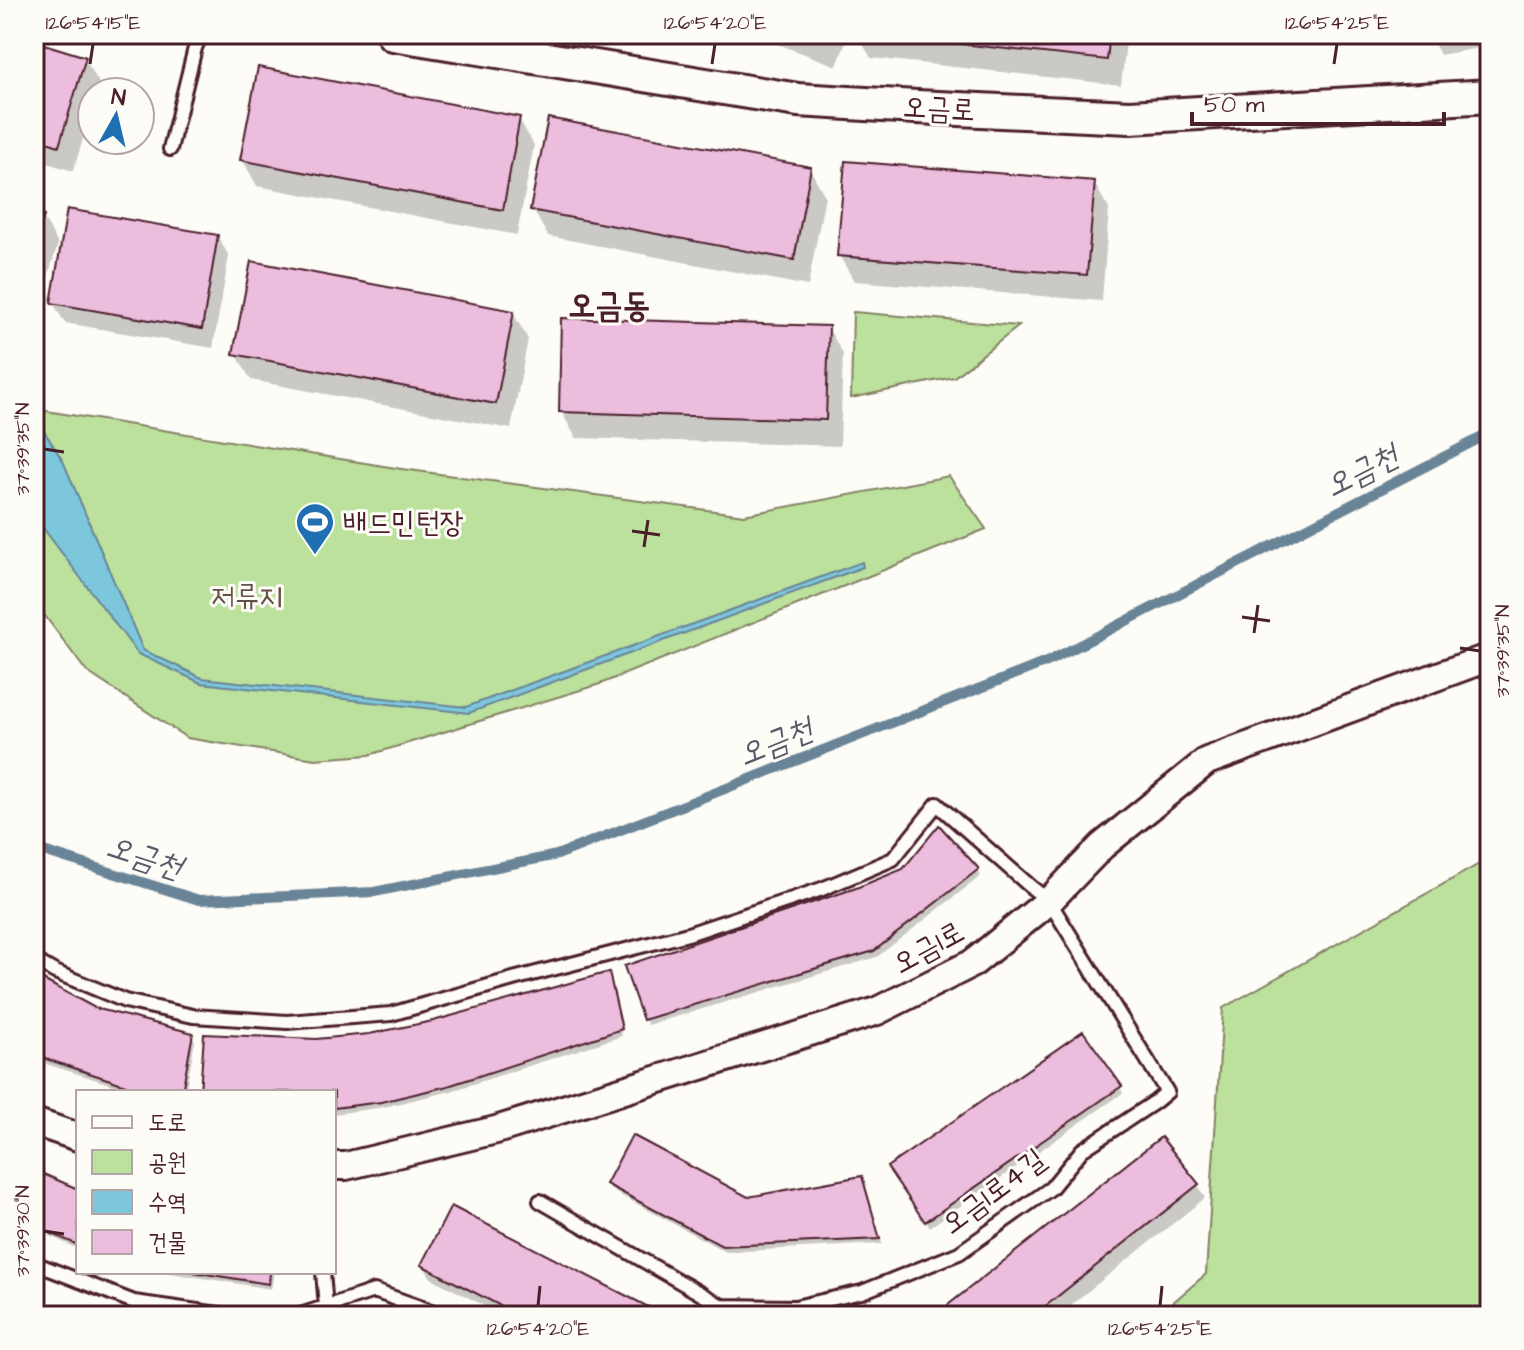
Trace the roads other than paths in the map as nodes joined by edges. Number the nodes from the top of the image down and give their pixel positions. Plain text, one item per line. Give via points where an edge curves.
1 (201, 34) edge
2 (393, 34) edge
3 (1490, 96) edge
4 (170, 149) dead end
5 (1490, 657) edge
6 (1049, 901) junction
7 (34, 960) edge
8 (34, 1122) edge
9 (76, 1136) edge
10 (336, 1166) edge
11 (540, 1201) dead end
12 (34, 1263) edge
13 (323, 1274) edge
14 (326, 1307) junction
15 (233, 1316) edge
16 (297, 1316) edge
17 (445, 1316) edge

1 - 4 lane
2 - 3 street, 오금로 via 798,100 902,106 1130,117
5 - 6 street, 오금1로 via 1207,761 1102,846
6 - 7 lane via 937,804 893,859 822,889 688,934 391,1014 287,1022 193,1016 125,1001
6 - 10 street, 오금1로 via 973,963 877,1011 496,1130
6 - 11 lane, 오금1로4길 via 1167,1092 1082,1150 1051,1188 959,1253 862,1292 795,1307 722,1306
8 - 9 street
12 - 15 lane via 134,1302
13 - 14 lane
14 - 16 lane
14 - 17 lane via 374,1291

